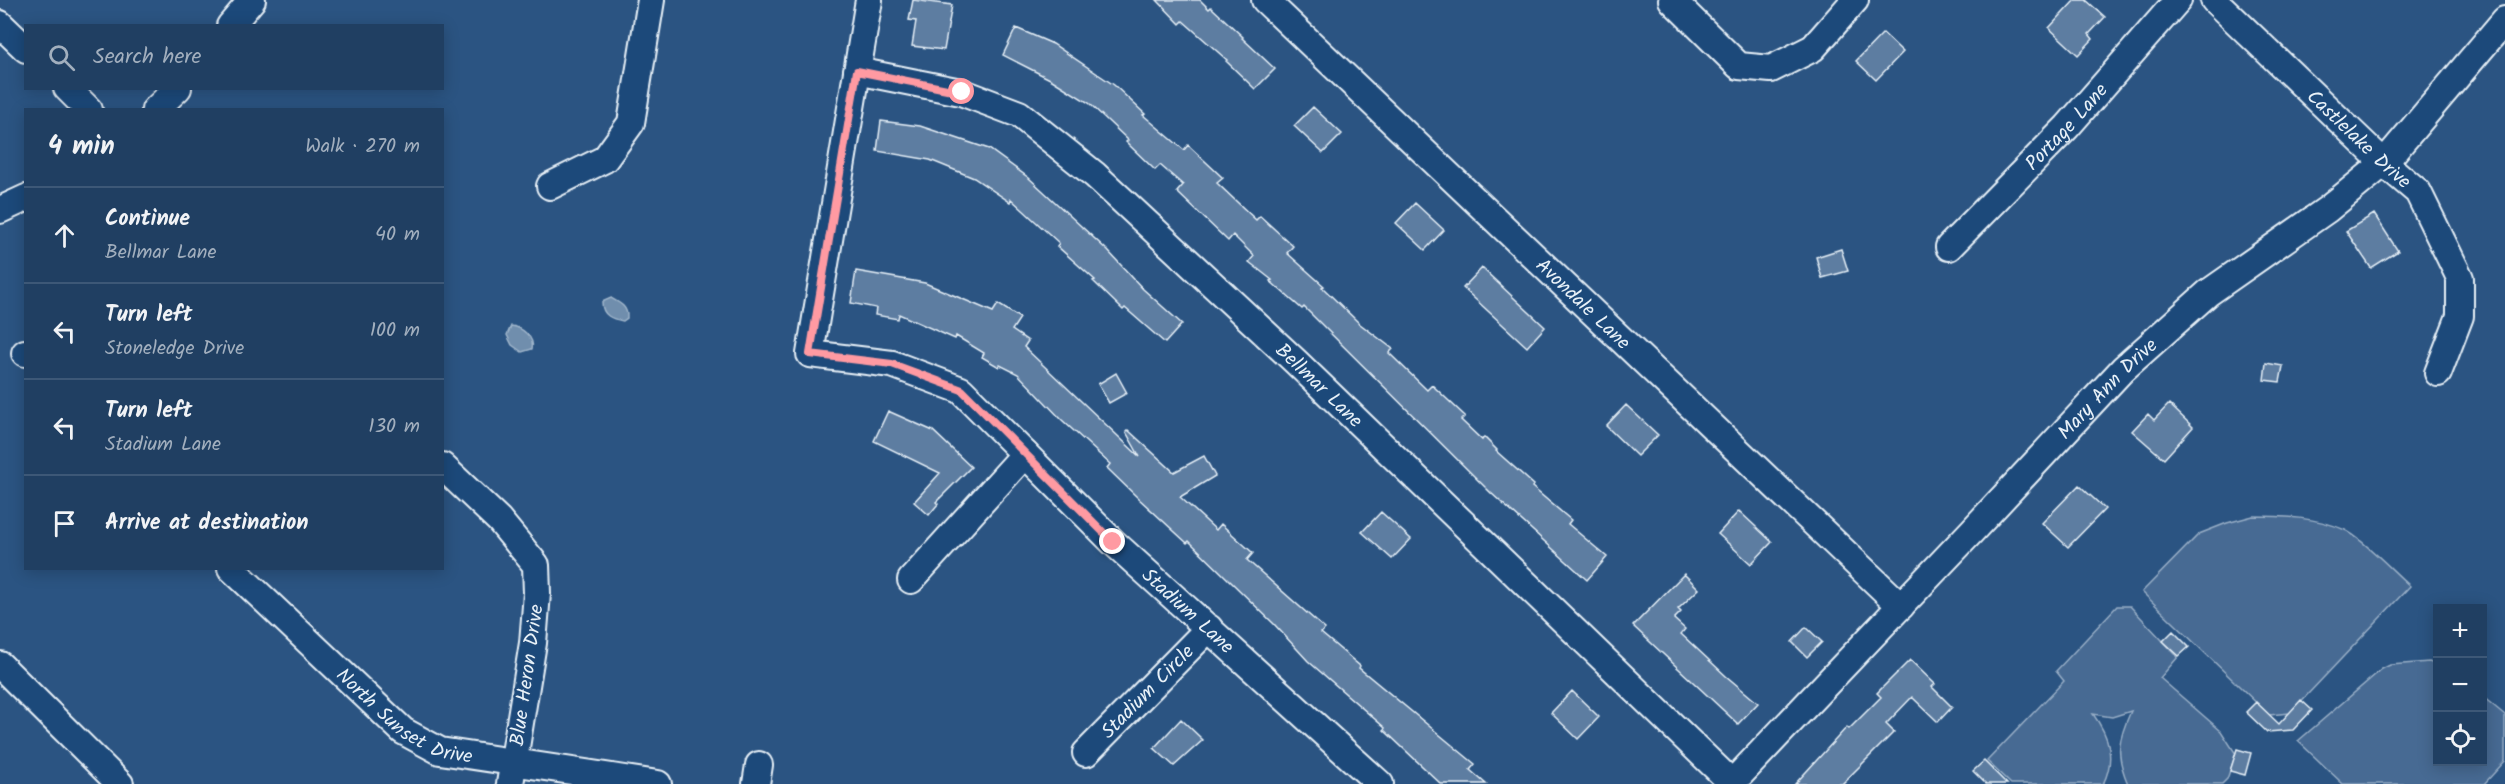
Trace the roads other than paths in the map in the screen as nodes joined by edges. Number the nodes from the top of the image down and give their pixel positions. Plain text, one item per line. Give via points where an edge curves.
1 (252, 0) edge
2 (651, 0) edge
3 (869, 0) edge
4 (1265, 0) edge
5 (1672, 0) edge
6 (1855, 0) edge
7 (2178, 0) edge
8 (2214, 0) edge
9 (2505, 20) edge
10 (0, 24) edge
11 (232, 24) edge
12 (24, 46) edge
13 (857, 71) junction
14 (69, 90) edge
15 (176, 90) edge
16 (87, 108) edge
17 (157, 108) edge
18 (2384, 163) junction
19 (550, 186) dead end
20 (24, 199) edge
21 (0, 210) edge
22 (1949, 247) dead end
23 (2438, 374) dead end
24 (1025, 454) junction
25 (444, 468) edge
26 (233, 570) edge
27 (911, 580) dead end
28 (1901, 606) junction
29 (1209, 628) junction
30 (0, 665) edge
31 (1086, 753) dead end
32 (512, 774) edge
33 (1732, 783) edge
34 (120, 784) edge
35 (658, 784) edge
36 (1380, 784) edge

1 - 11 street
2 - 19 street via 631,123 604,159
3 - 13 street
4 - 28 street, Avondale Lane
5 - 6 street via 1739,66 1771,69 1813,48
7 - 22 street, Portage Lane via 2067,127
8 - 18 street, Castlelake Drive
9 - 18 street, Mary Ann Drive
10 - 12 street
13 - 24 street, Stadium Lane via 810,354 892,364 962,390
13 - 33 street, Bellmar Lane via 962,92 1019,114 1095,175 1296,362
14 - 16 street
15 - 17 street
18 - 23 street, Castlelake Drive via 2418,192 2460,278 2460,316
18 - 28 street, Mary Ann Drive via 2328,209 2208,293 2123,369
20 - 21 street
24 - 27 street
24 - 29 street, Stadium Lane via 1113,542
25 - 32 street, Blue Heron Drive via 499,520 536,565 533,643
26 - 32 street, North Sunset Drive via 403,731 440,751
28 - 33 street, Mary Ann Drive
29 - 31 street, Stadium Circle
29 - 36 street, Stadium Lane
30 - 34 street
32 - 35 street, North Sunset Drive

